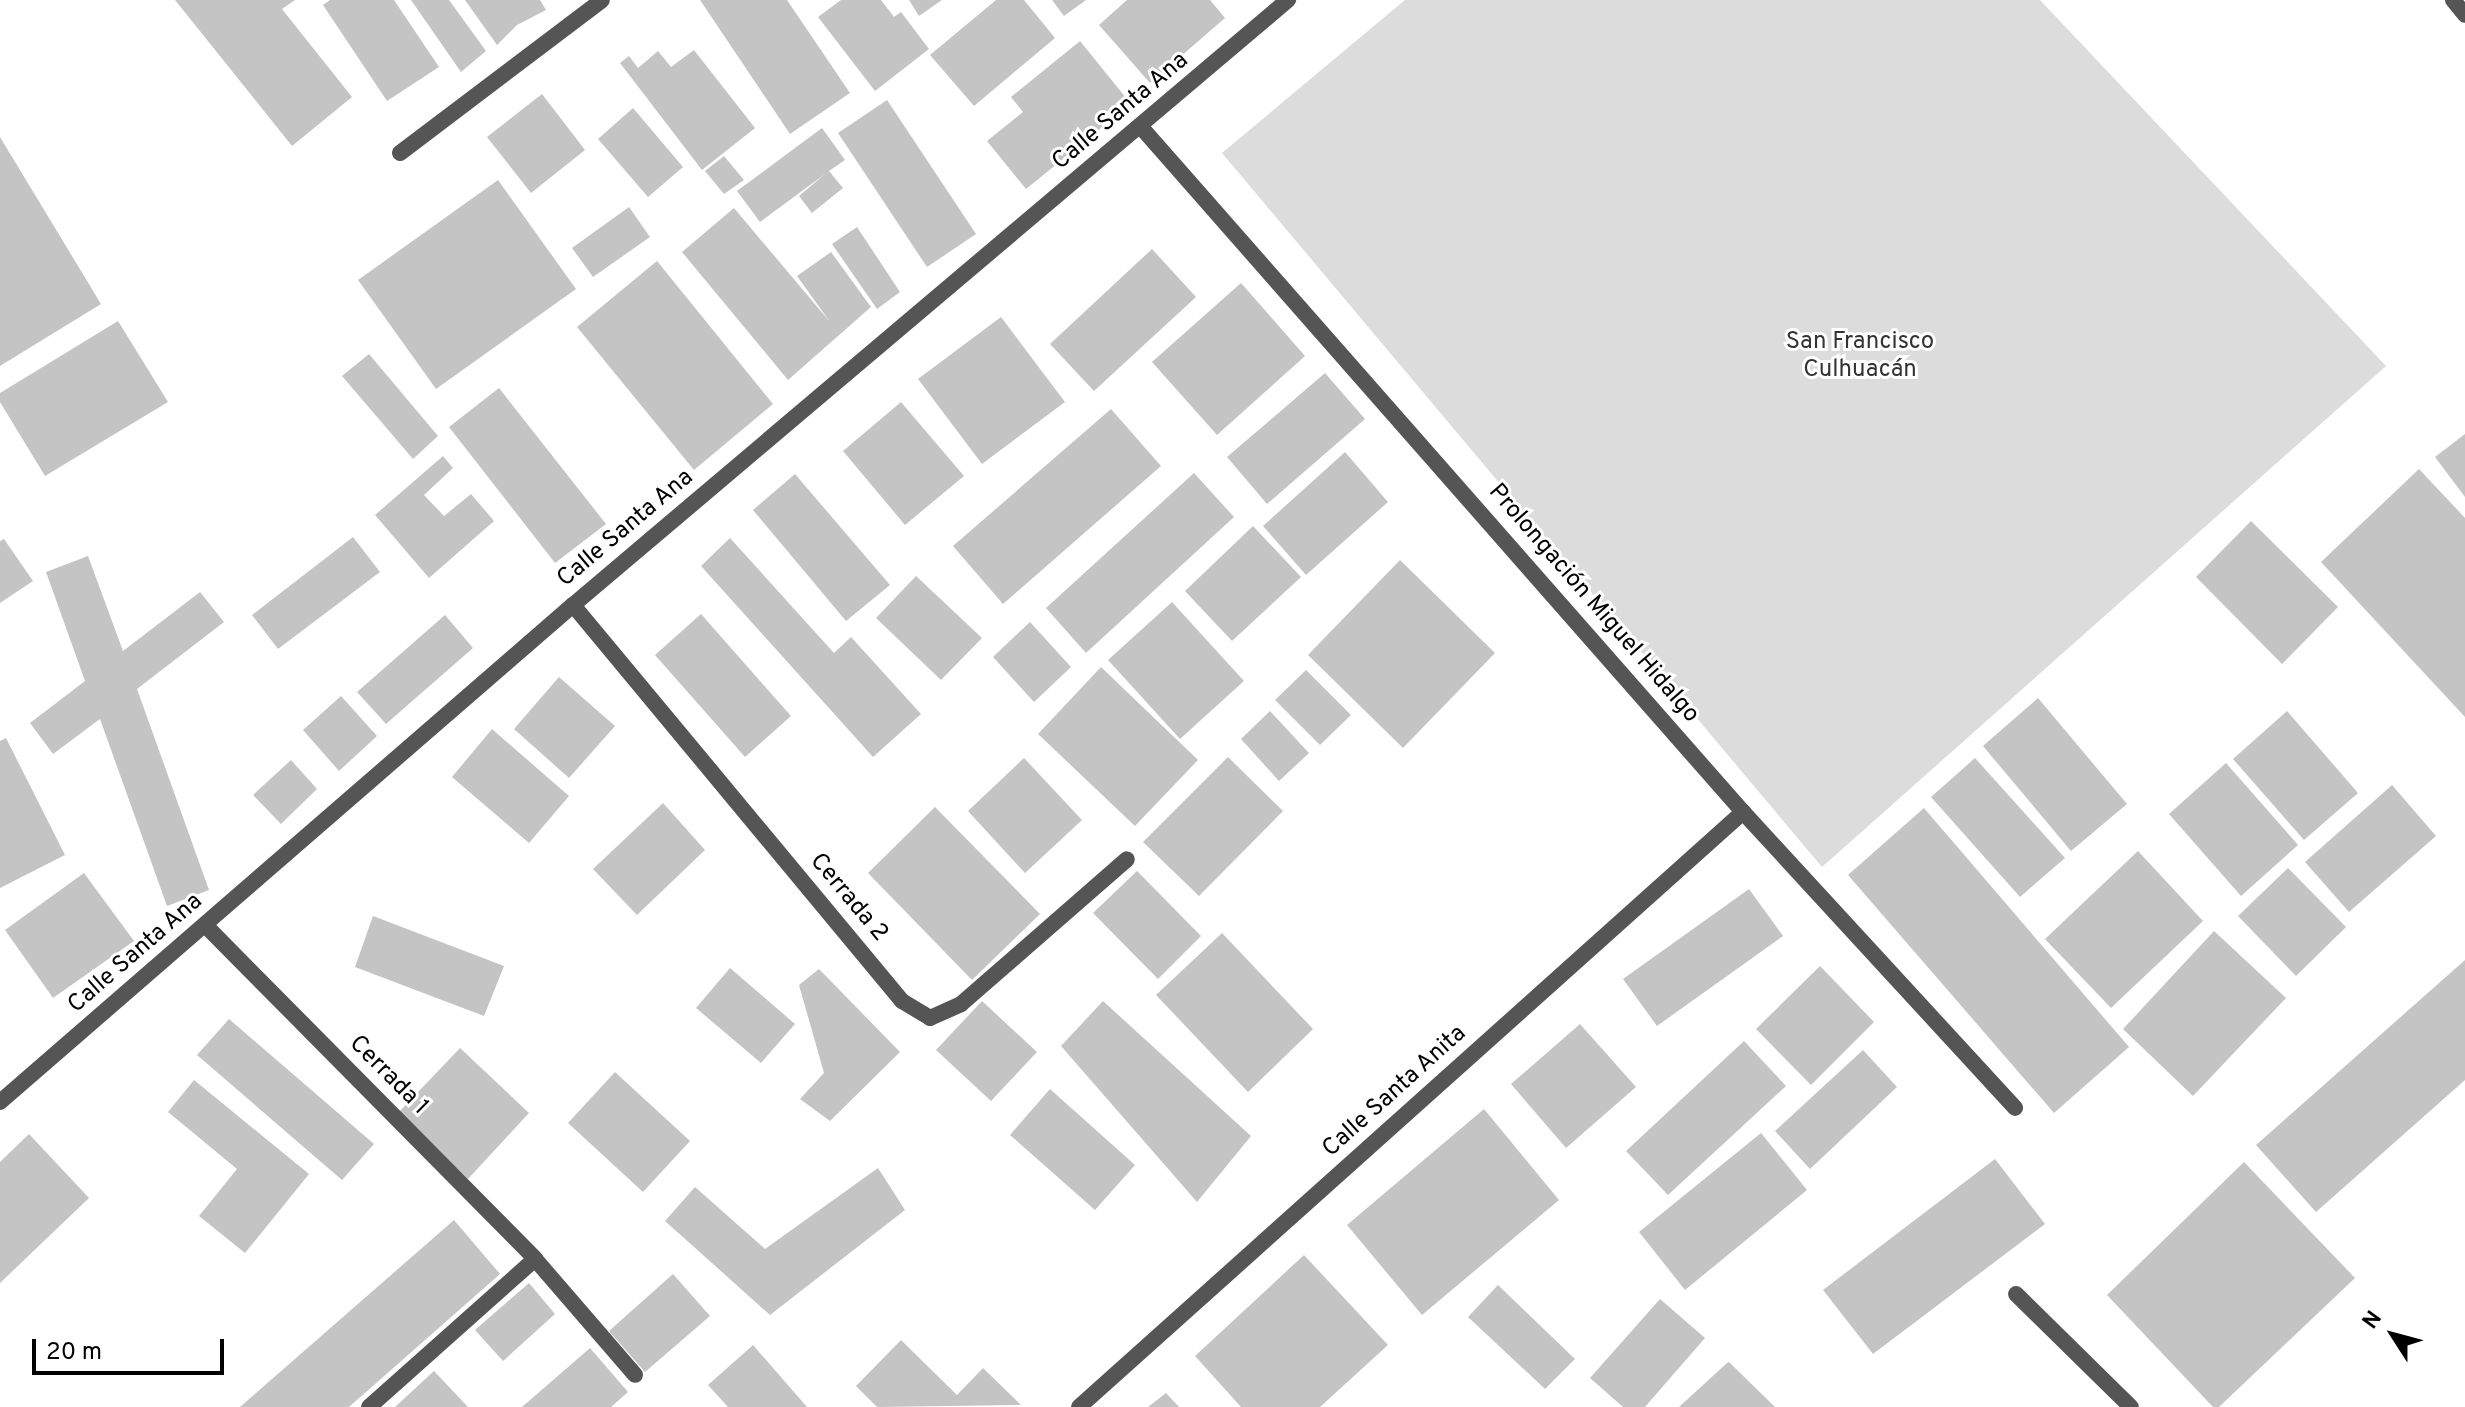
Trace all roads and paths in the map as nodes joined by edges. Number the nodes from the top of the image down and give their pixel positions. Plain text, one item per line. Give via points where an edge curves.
1 (602, 0) edge
2 (1288, 0) edge
3 (2453, 0) edge
4 (2465, 15) edge
5 (1141, 127) junction
6 (400, 153) dead end
7 (573, 605) junction
8 (1743, 812) junction
9 (1127, 859) dead end
10 (206, 926) junction
11 (0, 1102) edge
12 (2015, 1108) dead end
13 (535, 1259) junction
14 (2016, 1294) dead end
15 (635, 1375) dead end
16 (369, 1407) edge
17 (1079, 1407) edge
18 (2131, 1407) edge

1 - 6 street
2 - 5 street, Calle Santa Ana
3 - 4 street
5 - 7 street, Calle Santa Ana
5 - 8 street, Prolongación Miguel Hidalgo
7 - 9 street, Cerrada 2 via 902,1001 930,1018 961,1004
7 - 10 street, Calle Santa Ana
8 - 12 street, Prolongación Miguel Hidalgo
8 - 17 street, Calle Santa Anita
10 - 11 street, Calle Santa Ana
10 - 13 street, Cerrada 1
13 - 15 street, Cerrada 1
13 - 16 street
14 - 18 street

